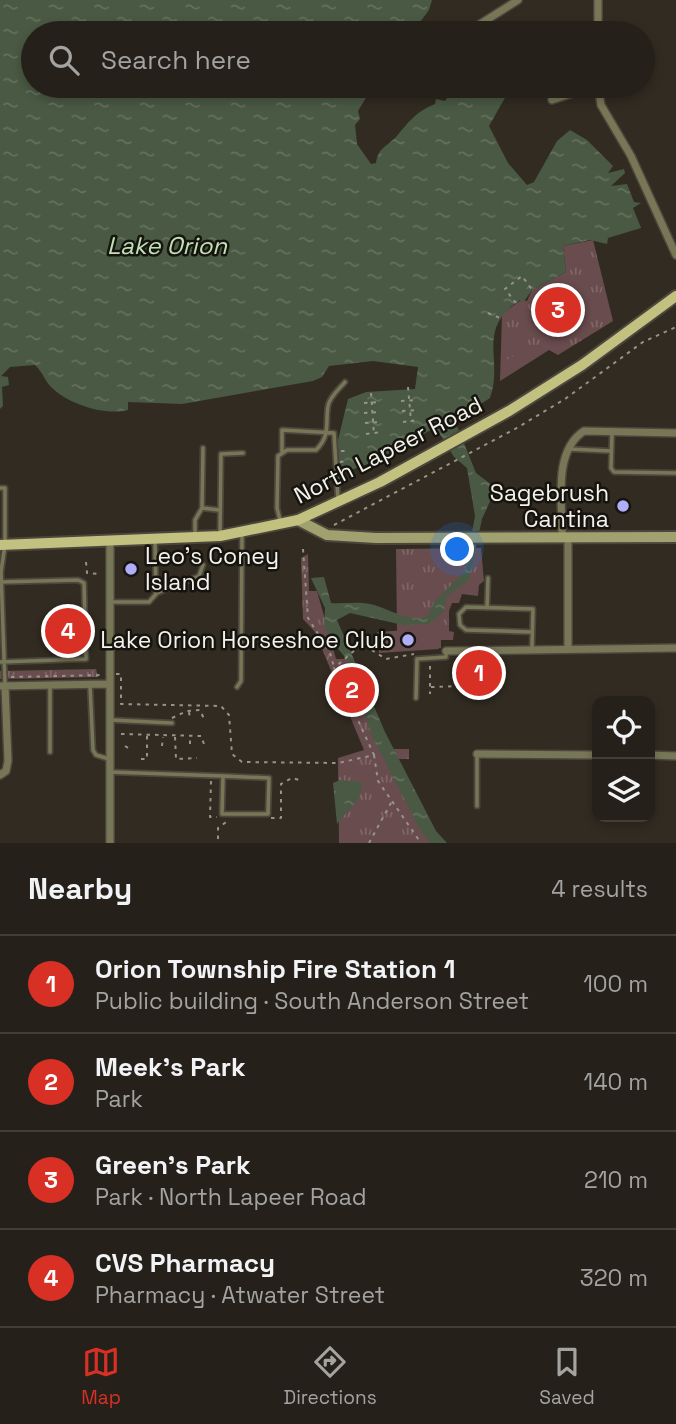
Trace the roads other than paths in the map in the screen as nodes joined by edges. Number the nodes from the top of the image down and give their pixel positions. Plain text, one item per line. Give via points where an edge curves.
1 (518, 0) edge
2 (598, 0) edge
3 (486, 21) edge
4 (598, 21) edge
5 (558, 98) edge
6 (600, 98) edge
7 (552, 100) dead end
8 (676, 255) edge
9 (676, 296) edge
10 (345, 382) dead end
11 (612, 432) junction
12 (328, 433) junction
13 (676, 433) edge
14 (203, 448) dead end
15 (567, 449) junction
16 (611, 451) junction
17 (282, 452) junction
18 (243, 453) dead end
19 (676, 473) edge
20 (0, 488) edge
21 (338, 502) junction
22 (202, 508) junction
23 (219, 510) junction
24 (298, 520) junction
25 (281, 526) junction
26 (242, 533) junction
27 (220, 536) junction
28 (195, 537) junction
29 (565, 537) junction
30 (676, 537) edge
31 (155, 539) junction
32 (110, 541) junction
33 (2, 545) edge
34 (203, 565) dead end
35 (488, 578) dead end
36 (1, 582) edge
37 (156, 593) junction
38 (110, 602) junction
39 (486, 608) junction
40 (532, 632) junction
41 (676, 648) edge
42 (568, 649) junction
43 (532, 650) junction
44 (446, 651) joint
45 (2, 662) edge
46 (109, 684) junction
47 (50, 685) junction
48 (90, 685) junction
49 (2, 686) edge
50 (237, 687) dead end
51 (416, 698) dead end
52 (109, 720) junction
53 (172, 723) road end
54 (50, 752) dead end
55 (477, 754) joint
56 (592, 755) edge
57 (655, 755) edge
58 (676, 755) edge
59 (110, 760) junction
60 (110, 772) junction
61 (0, 775) edge
62 (223, 776) junction
63 (477, 806) dead end
64 (110, 843) edge

1 - 3 street
2 - 4 street
5 - 7 street
6 - 8 street
9 - 21 main road, North Lapeer Road via 582,365 469,434
10 - 12 lane via 328,403
11 - 13 street
11 - 15 street via 584,431
11 - 16 lane
12 - 17 lane via 316,450
12 - 17 lane via 282,430
12 - 21 lane via 334,433
14 - 22 lane
15 - 16 lane
15 - 29 street via 563,462
16 - 19 lane via 614,472
17 - 25 lane via 278,456 277,508
18 - 23 lane via 221,454
20 - 33 lane via 5,488
21 - 24 main road, North Lapeer Road
22 - 23 lane
22 - 28 lane via 195,520
23 - 27 lane
24 - 25 main road, North Lapeer Road
24 - 29 street via 335,536
25 - 26 main road, North Lapeer Road
26 - 27 main road, North Lapeer Road
26 - 50 lane via 241,681
27 - 28 main road, North Lapeer Road
28 - 31 main road, North Lapeer Road
29 - 30 street
29 - 42 street
31 - 32 main road, North Lapeer Road
31 - 37 lane
32 - 33 main road, North Lapeer Road
32 - 38 street
33 - 36 lane
34 - 37 lane via 199,576
35 - 39 lane
36 - 45 lane
36 - 45 lane via 78,580 86,591 86,659
37 - 38 lane via 149,602
38 - 46 street
39 - 40 lane via 533,609
39 - 40 lane via 463,608 460,625 466,630
40 - 43 lane
41 - 42 street
42 - 43 street
43 - 44 street
44 - 51 lane via 446,657 416,659
45 - 49 lane
46 - 48 street
46 - 52 street
47 - 48 street
47 - 49 street
47 - 54 lane
48 - 59 lane via 93,750
49 - 61 street via 8,761
52 - 53 lane
52 - 59 street
55 - 56 street
55 - 63 lane
57 - 58 street
59 - 60 street
60 - 62 lane
60 - 64 street
62 - 62 lane via 222,814 268,814 269,778

